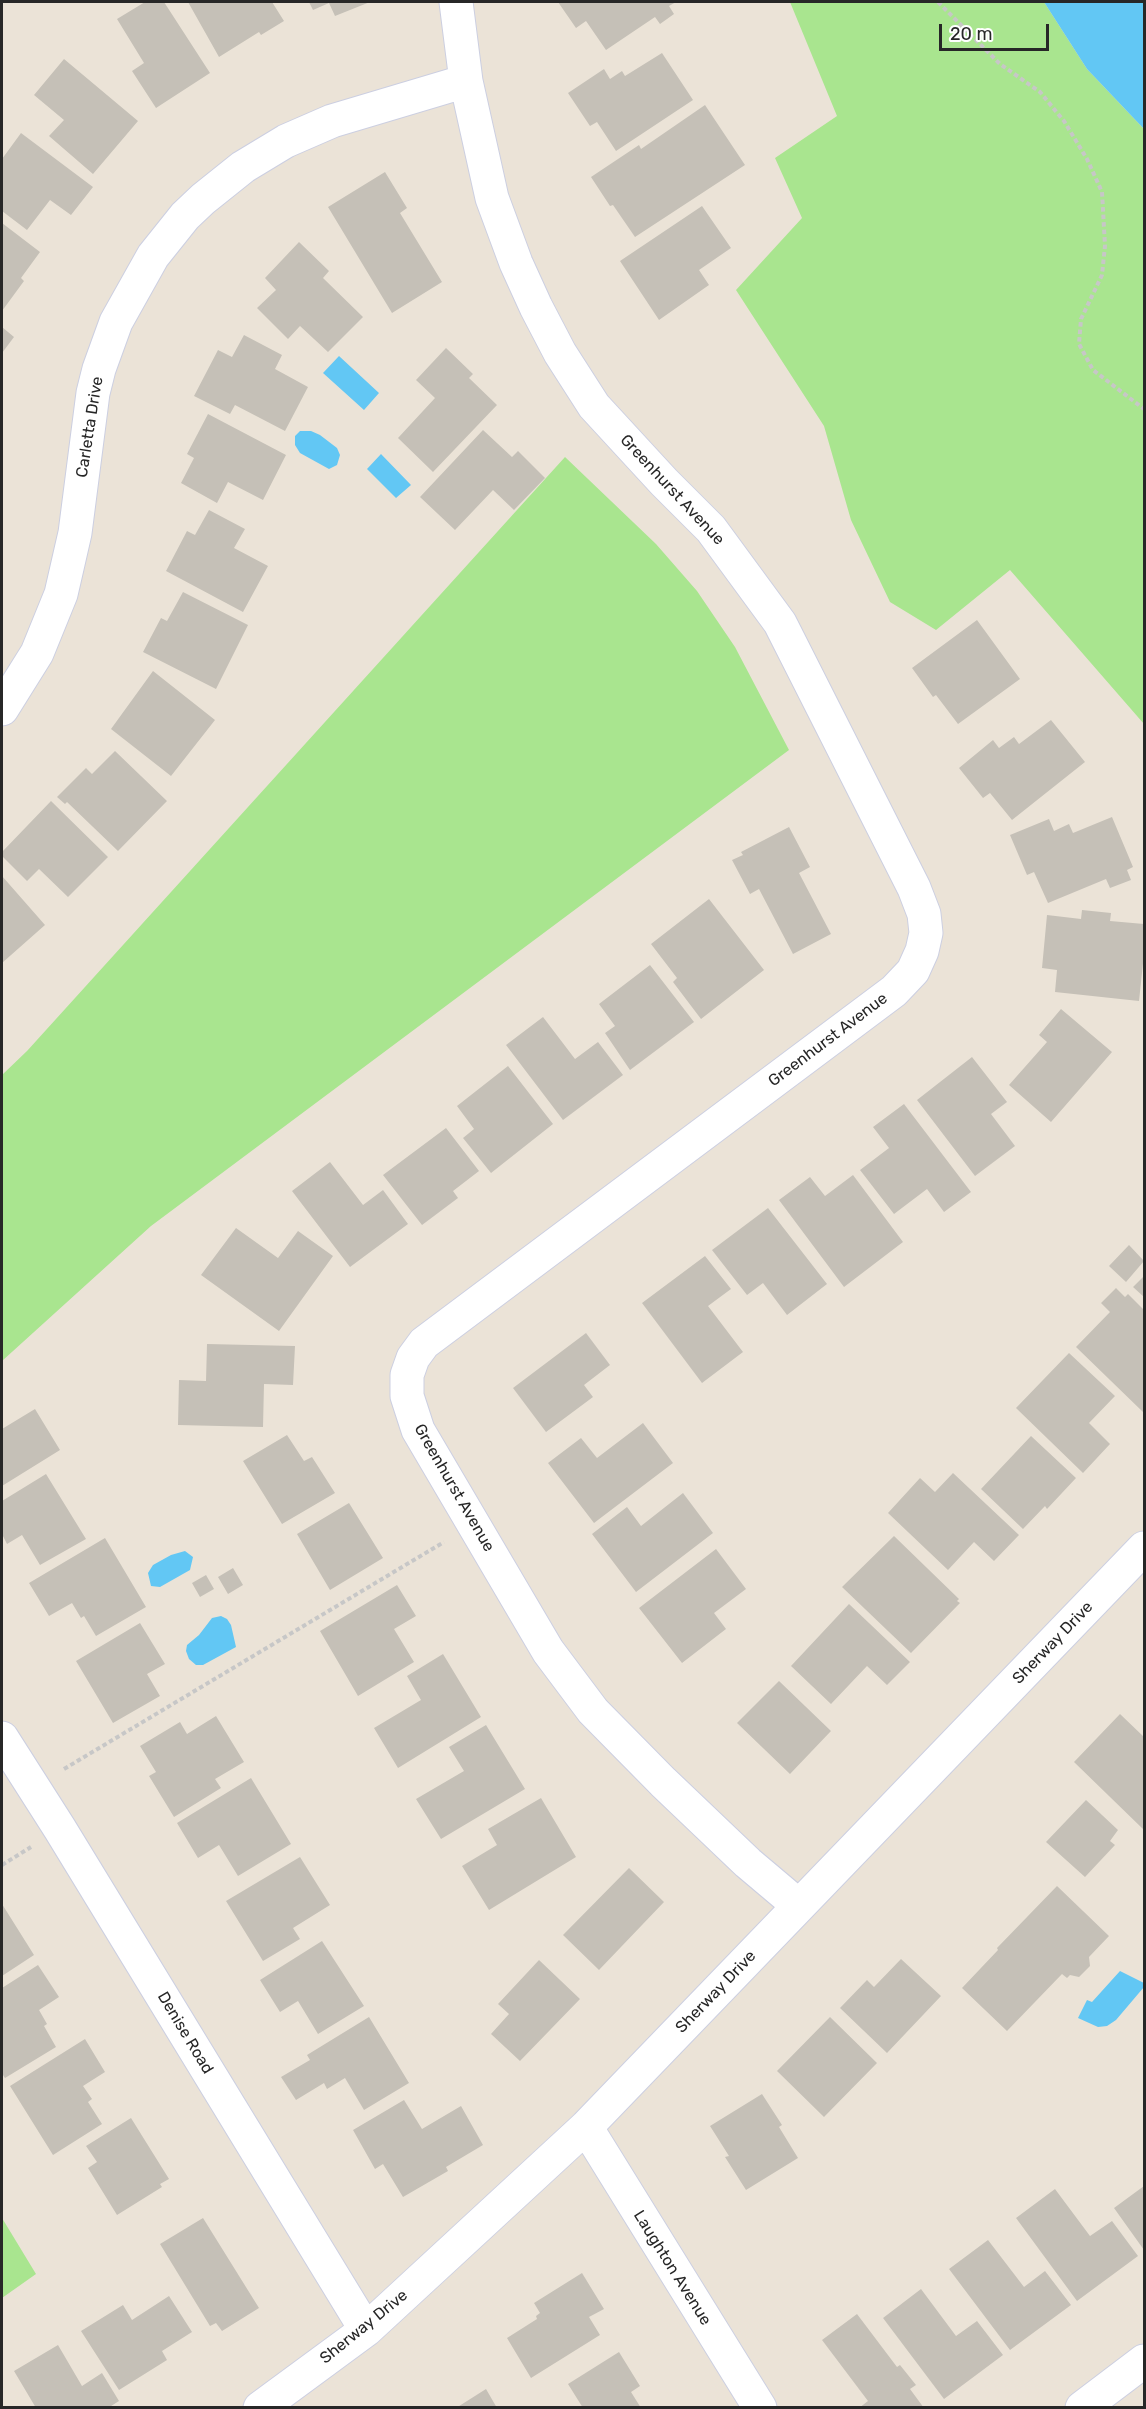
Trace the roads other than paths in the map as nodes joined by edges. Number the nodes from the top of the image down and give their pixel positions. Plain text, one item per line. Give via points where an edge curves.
1 (456, 2) edge
2 (466, 81) junction
3 (2, 709) edge
4 (1144, 1548) edge
5 (2, 1737) edge
6 (799, 1906) junction
7 (586, 2127) junction
8 (366, 2330) junction
9 (1144, 2361) edge
10 (260, 2408) edge
11 (760, 2408) edge
12 (1082, 2408) edge

1 - 2 street, Greenhurst Avenue
2 - 3 street, Carletta Drive via 332,121 271,149 203,199 153,256 116,322 99,369 75,532 61,594 37,653
2 - 6 street, Greenhurst Avenue via 492,198 516,263 560,353 594,406 711,529 780,623 924,914 926,933 922,951 913,971 894,991 424,1343 406,1376 407,1395 418,1430 548,1651 593,1711 689,1807
4 - 6 street, Sherway Drive
5 - 8 street, Denise Road
6 - 7 street, Sherway Drive
7 - 8 street, Sherway Drive
7 - 11 street, Laughton Avenue
8 - 10 street, Sherway Drive
9 - 12 street

